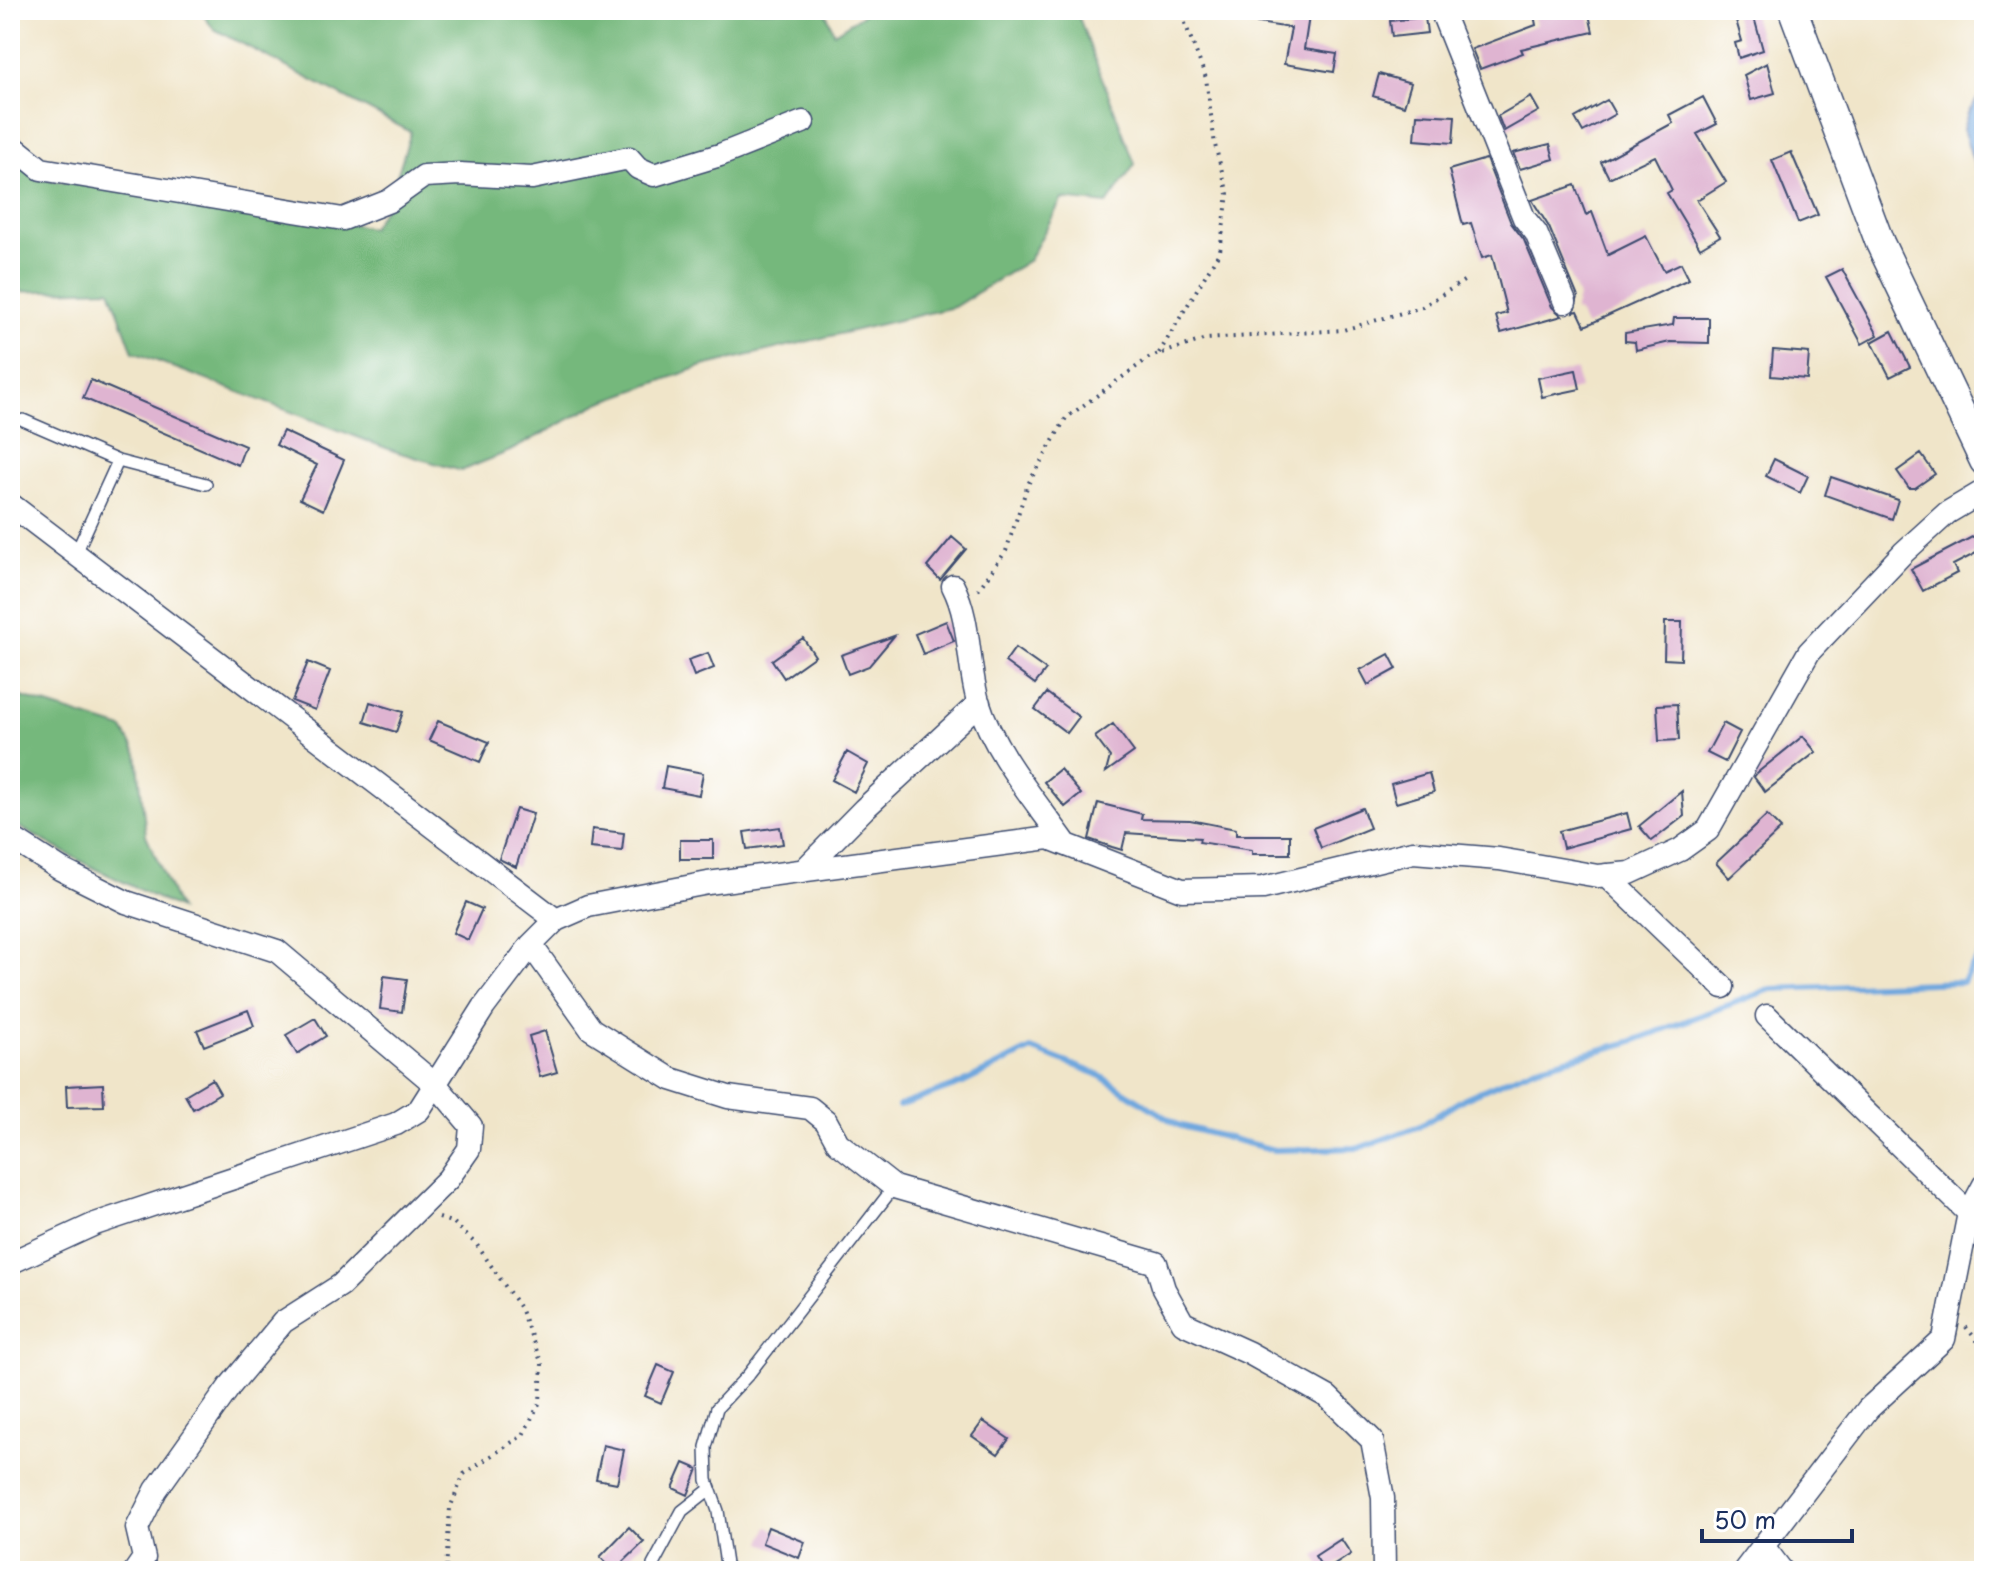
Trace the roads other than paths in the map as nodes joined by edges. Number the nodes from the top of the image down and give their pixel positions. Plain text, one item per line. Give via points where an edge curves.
1 (1441, 10) edge
2 (1793, 10) edge
3 (803, 122) dead end
4 (10, 144) edge
5 (1565, 302) dead end
6 (23, 420) dead end
7 (118, 461) junction
8 (1984, 461) edge
9 (206, 484) dead end
10 (1984, 491) edge
11 (10, 504) edge
12 (76, 553) junction
13 (953, 586) dead end
14 (979, 703) junction
15 (10, 837) edge
16 (1066, 844) junction
17 (803, 871) junction
18 (1606, 875) junction
19 (556, 920) junction
20 (531, 945) junction
21 (1723, 987) dead end
22 (1767, 1016) dead end
23 (437, 1086) junction
24 (1984, 1185) edge
25 (894, 1187) junction
26 (1969, 1213) junction
27 (10, 1263) edge
28 (710, 1489) junction
29 (1763, 1546) junction
30 (653, 1565) dead end
31 (135, 1571) edge
32 (727, 1571) edge
33 (1384, 1571) edge
34 (1744, 1571) edge
35 (1782, 1571) edge

1 - 5 street via 1524,218 1536,233
2 - 8 street via 1880,243
3 - 4 street via 654,175 629,158 532,178 424,176 389,201 343,219 41,169
6 - 7 lane
7 - 9 lane
7 - 12 lane
10 - 18 street via 1947,513 1903,553 1809,652 1708,830 1630,873
11 - 12 street
12 - 19 street
13 - 14 street via 964,608 964,637
14 - 16 street via 1010,765
14 - 17 street
15 - 23 street via 126,902 277,951
16 - 17 street via 1049,838
16 - 18 street via 1182,890 1263,888 1413,852
17 - 19 street via 588,906
18 - 21 street
19 - 20 street
20 - 23 street via 484,1007
20 - 25 street via 591,1029 671,1079 728,1097 810,1108 826,1121 838,1143
22 - 26 street
23 - 27 street via 419,1110 396,1124 95,1224
23 - 31 street via 471,1126 469,1149 448,1179 341,1285 283,1322 230,1386 156,1490 137,1528 144,1558
24 - 26 street
25 - 28 lane via 717,1408 706,1447
25 - 33 street via 1156,1263 1183,1323 1328,1397 1372,1440 1383,1498
26 - 29 street via 1944,1339 1868,1409
28 - 30 lane via 682,1511
28 - 32 lane
29 - 34 street
29 - 35 street

